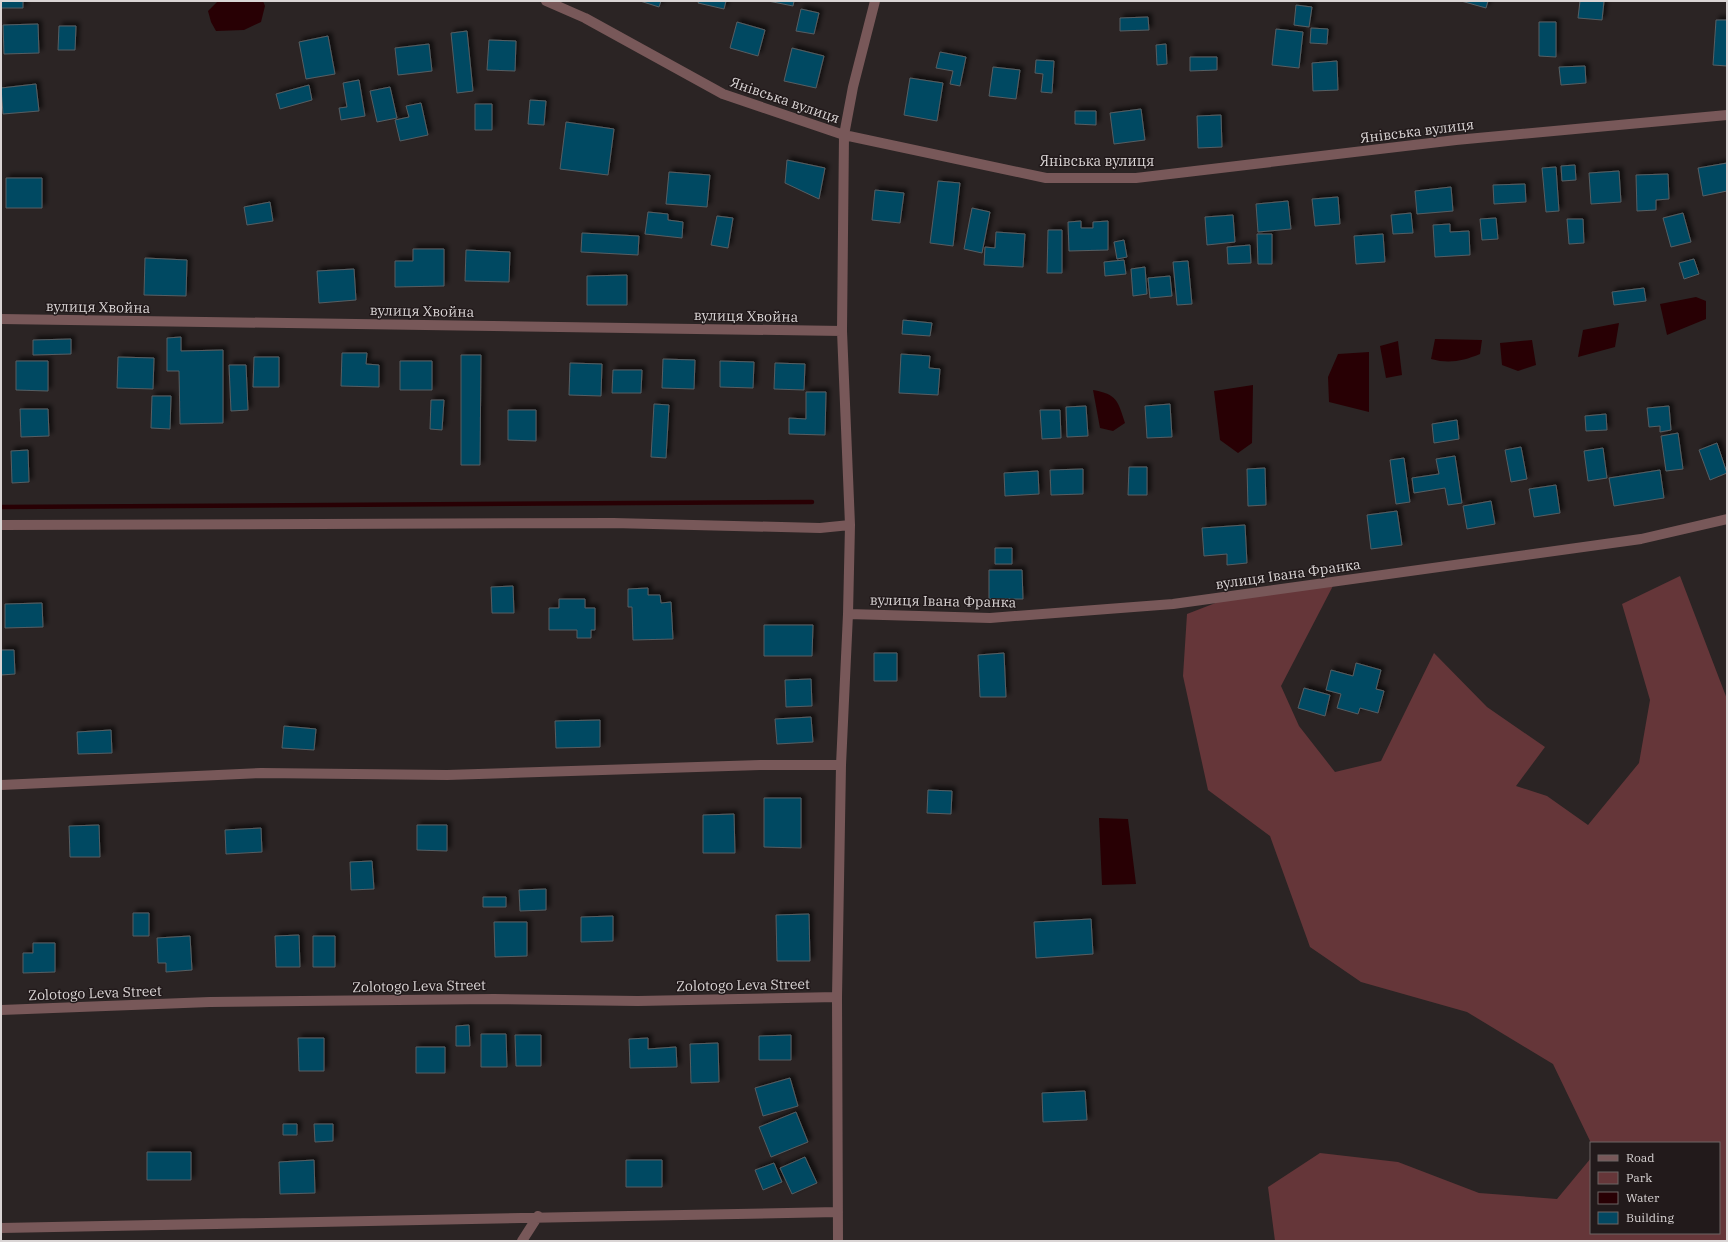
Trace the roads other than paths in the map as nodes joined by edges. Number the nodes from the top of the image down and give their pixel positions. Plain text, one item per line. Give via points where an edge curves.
1 (546, 1) edge
2 (875, 1) edge
3 (1727, 115) edge
4 (844, 135) junction
5 (1, 320) edge
6 (842, 331) junction
7 (1727, 518) edge
8 (1, 525) edge
9 (850, 525) junction
10 (848, 614) junction
11 (841, 765) junction
12 (1, 785) edge
13 (837, 997) junction
14 (1, 1010) edge
15 (838, 1212) junction
16 (538, 1216) junction
17 (1, 1228) edge
18 (522, 1241) edge
19 (838, 1241) edge

1 - 4 street, Янівська вулиця via 585,18 723,94
2 - 4 street via 853,87
3 - 4 street, Янівська вулиця via 1456,140 1136,178 1046,178
4 - 6 street
5 - 6 street, вулиця Хвойна
6 - 9 street
7 - 10 street, вулиця Івана Франка via 1641,539 1173,604 990,618
8 - 9 street via 613,523 820,528
9 - 10 street
10 - 11 street
11 - 12 street via 447,775 261,773
11 - 13 street
13 - 14 street, Zolotogo Leva Street via 638,1001 486,999 210,1002
13 - 15 street
15 - 16 street
15 - 19 street
16 - 17 street
16 - 18 street

